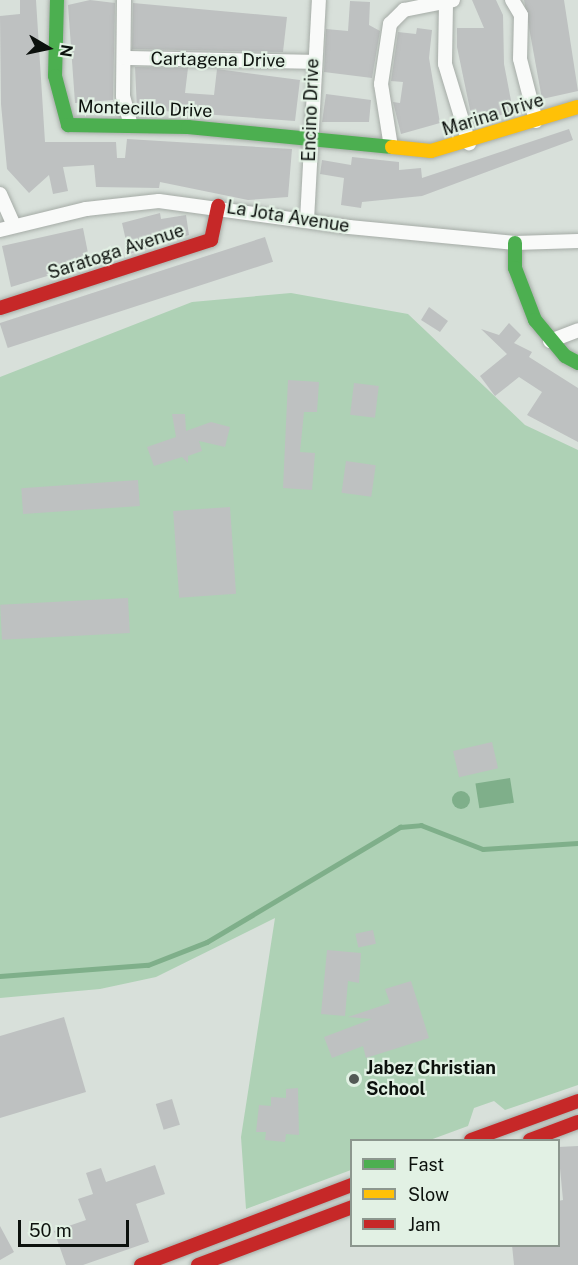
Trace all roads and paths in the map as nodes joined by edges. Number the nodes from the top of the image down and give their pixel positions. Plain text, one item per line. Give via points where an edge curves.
1 (57, 0) edge
2 (124, 0) edge
3 (319, 0) edge
4 (512, 0) edge
5 (450, 2) edge
6 (124, 58) junction
7 (312, 62) junction
8 (578, 107) edge
9 (536, 121) junction
10 (131, 125) junction
11 (309, 137) junction
12 (469, 144) junction
13 (391, 147) junction
14 (0, 194) edge
15 (218, 206) junction
16 (307, 220) junction
17 (15, 225) junction
18 (0, 230) edge
19 (578, 241) edge
20 (514, 243) junction
21 (0, 308) edge
22 (578, 330) edge
23 (550, 340) junction
24 (578, 363) edge
25 (578, 1101) edge
26 (578, 1122) edge
27 (474, 1139) edge
28 (533, 1139) edge
29 (350, 1185) edge
30 (350, 1207) edge
31 (141, 1265) edge
32 (198, 1265) edge

1 - 10 main road, Montecillo Drive via 56,76 68,125
2 - 6 street
3 - 7 street, Encino Drive
4 - 9 street via 520,15 520,59
5 - 12 street via 445,64
5 - 13 street via 404,10 390,24 381,84
6 - 7 street, Cartagena Drive
6 - 10 street via 123,96
7 - 11 street, Encino Drive
8 - 9 main road, Marina Drive
9 - 12 main road, Marina Drive
10 - 11 main road, Montecillo Drive
11 - 13 main road, Marina Drive
11 - 16 street, Encino Drive
12 - 13 main road, Marina Drive via 431,151
14 - 17 street
15 - 16 street, La Jota Avenue
15 - 17 street, La Jota Avenue via 159,201
15 - 21 main road, Saratoga Avenue via 211,240
16 - 20 street, La Jota Avenue
17 - 18 street, La Jota Avenue
19 - 20 street, La Jota Avenue
20 - 23 main road via 523,294
22 - 23 street
23 - 24 main road
25 - 27 main road
26 - 28 main road
29 - 31 main road
30 - 32 main road

